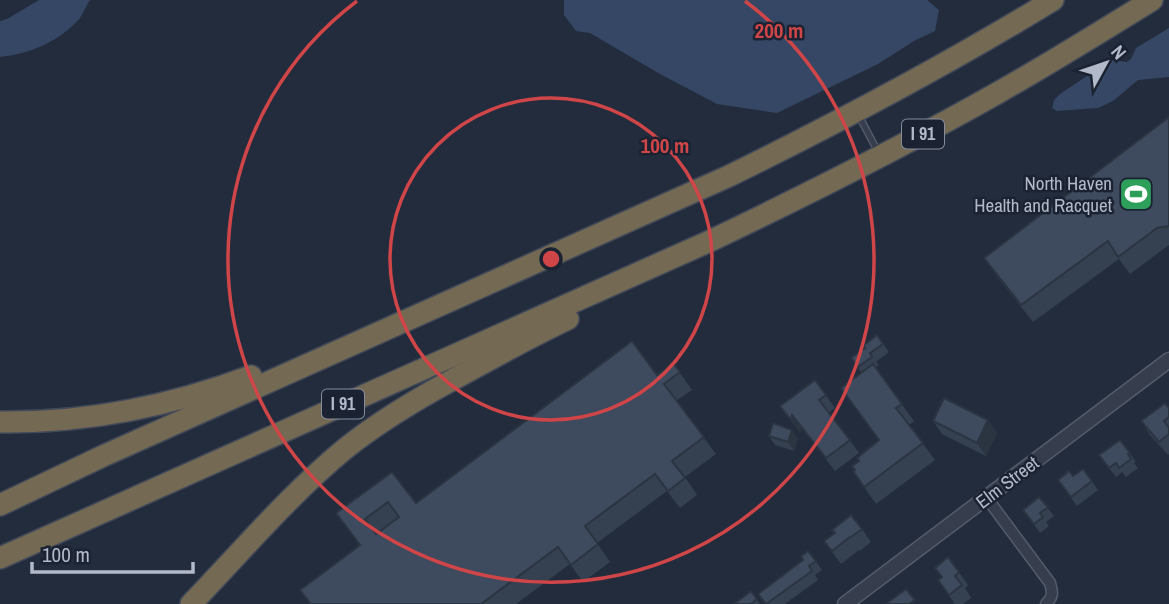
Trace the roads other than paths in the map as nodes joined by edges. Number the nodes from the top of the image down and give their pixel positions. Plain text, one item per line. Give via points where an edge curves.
1 (1053, 0) edge
2 (1152, 0) edge
3 (856, 111) junction
4 (880, 156) junction
5 (686, 251) junction
6 (343, 349) junction
7 (1169, 360) edge
8 (0, 422) edge
9 (986, 498) junction
10 (0, 505) edge
11 (0, 558) edge
12 (191, 604) edge
13 (845, 604) edge
14 (1045, 604) edge

1 - 3 highway, I 91
2 - 4 highway, I 91
3 - 4 lane
3 - 6 highway, I 91 via 688,195
4 - 5 highway, I 91
5 - 11 highway, I 91
5 - 12 highway via 648,282 495,356 365,434 302,488
6 - 8 highway via 303,354 216,388 151,406 88,417
6 - 10 highway, I 91
7 - 9 street, Elm Street
9 - 13 street, Elm Street
9 - 14 street via 1050,583 1052,597

